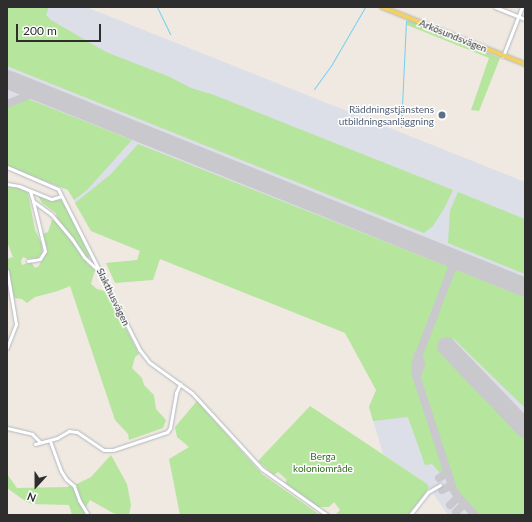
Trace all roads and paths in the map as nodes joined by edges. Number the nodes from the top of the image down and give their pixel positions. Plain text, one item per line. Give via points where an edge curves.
1 (382, 7) edge
2 (495, 7) edge
3 (522, 7) edge
4 (519, 16) junction
5 (525, 19) edge
6 (503, 56) junction
7 (525, 64) edge
8 (7, 167) edge
9 (7, 184) edge
10 (30, 192) junction
11 (61, 196) junction
12 (33, 201) junction
13 (28, 261) dead end
14 (7, 271) edge
15 (102, 275) junction
16 (7, 348) edge
17 (180, 384) junction
18 (7, 428) edge
19 (50, 441) junction
20 (40, 442) junction
21 (35, 444) dead end
22 (440, 485) dead end
23 (88, 515) edge
24 (327, 515) edge
25 (410, 515) edge

1 - 6 main road, Arkösundsvägen
2 - 4 street
3 - 4 street
4 - 5 street
4 - 6 street
6 - 7 main road, Arkösundsvägen
8 - 11 street, Slakthusvägen via 54,186
9 - 10 street via 19,186
10 - 11 street via 52,198
10 - 12 street
11 - 15 street, Slakthusvägen
12 - 13 street via 45,251 42,257
12 - 15 street via 51,214 84,257
14 - 16 street via 16,324
15 - 17 street, Slakthusvägen via 139,349 149,362
17 - 19 street via 167,432 113,450 104,450 77,432 69,431
17 - 24 street, Slakthusvägen via 216,418 262,469
18 - 20 street via 27,432 36,436
19 - 20 street
19 - 23 street via 61,471 74,486
20 - 21 street
22 - 25 street via 428,492

